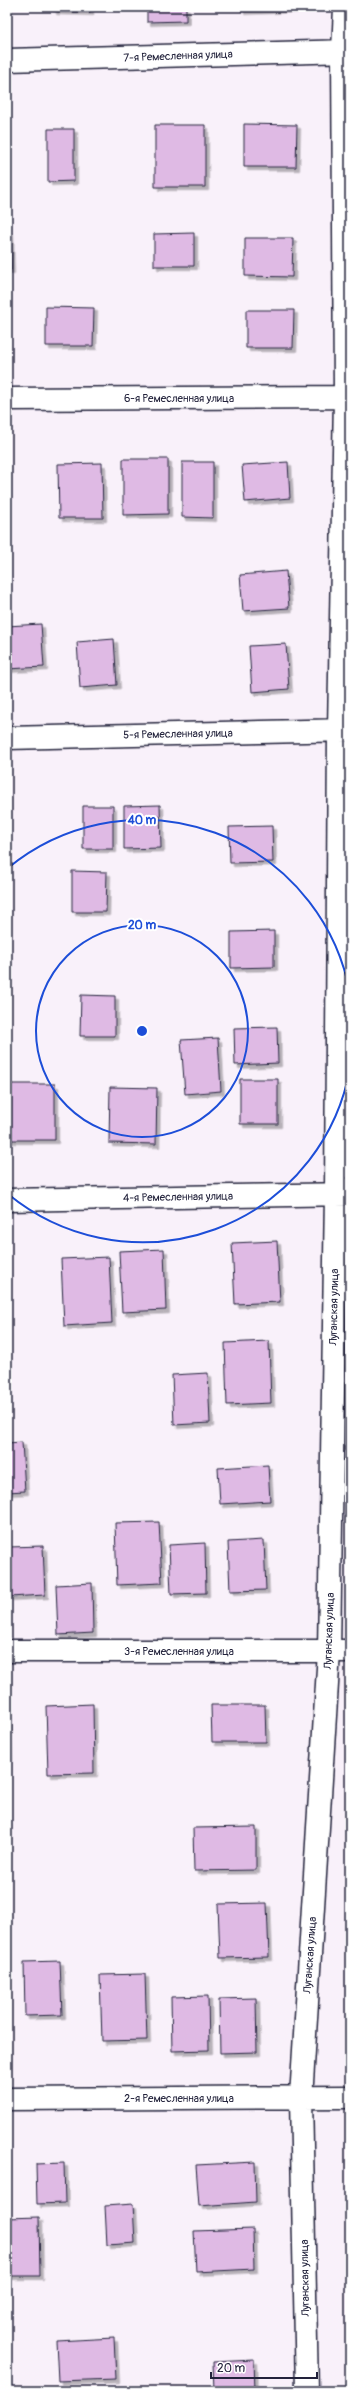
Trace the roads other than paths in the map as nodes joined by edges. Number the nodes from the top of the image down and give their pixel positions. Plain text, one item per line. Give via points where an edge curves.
1 (345, 7) edge
2 (346, 51) edge
3 (7, 60) edge
4 (347, 397) edge
5 (7, 399) edge
6 (344, 730) edge
7 (7, 738) edge
8 (343, 1194) edge
9 (7, 1200) edge
10 (7, 1651) edge
11 (340, 1651) edge
12 (350, 2097) edge
13 (301, 2098) junction
14 (7, 2099) edge
15 (307, 2391) edge

1 - 2 street, Луганская улица
2 - 3 street, 7-я Ремесленная улица
2 - 4 street, Луганская улица
4 - 5 street, 6-я Ремесленная улица
4 - 6 street, Луганская улица
6 - 7 street, 5-я Ремесленная улица
6 - 8 street, Луганская улица
8 - 9 street, 4-я Ремесленная улица
8 - 11 street, Луганская улица
10 - 11 street, 3-я Ремесленная улица
11 - 13 street, Луганская улица
12 - 13 street, 2-я Ремесленная улица
13 - 14 street, 2-я Ремесленная улица
13 - 15 street, Луганская улица

